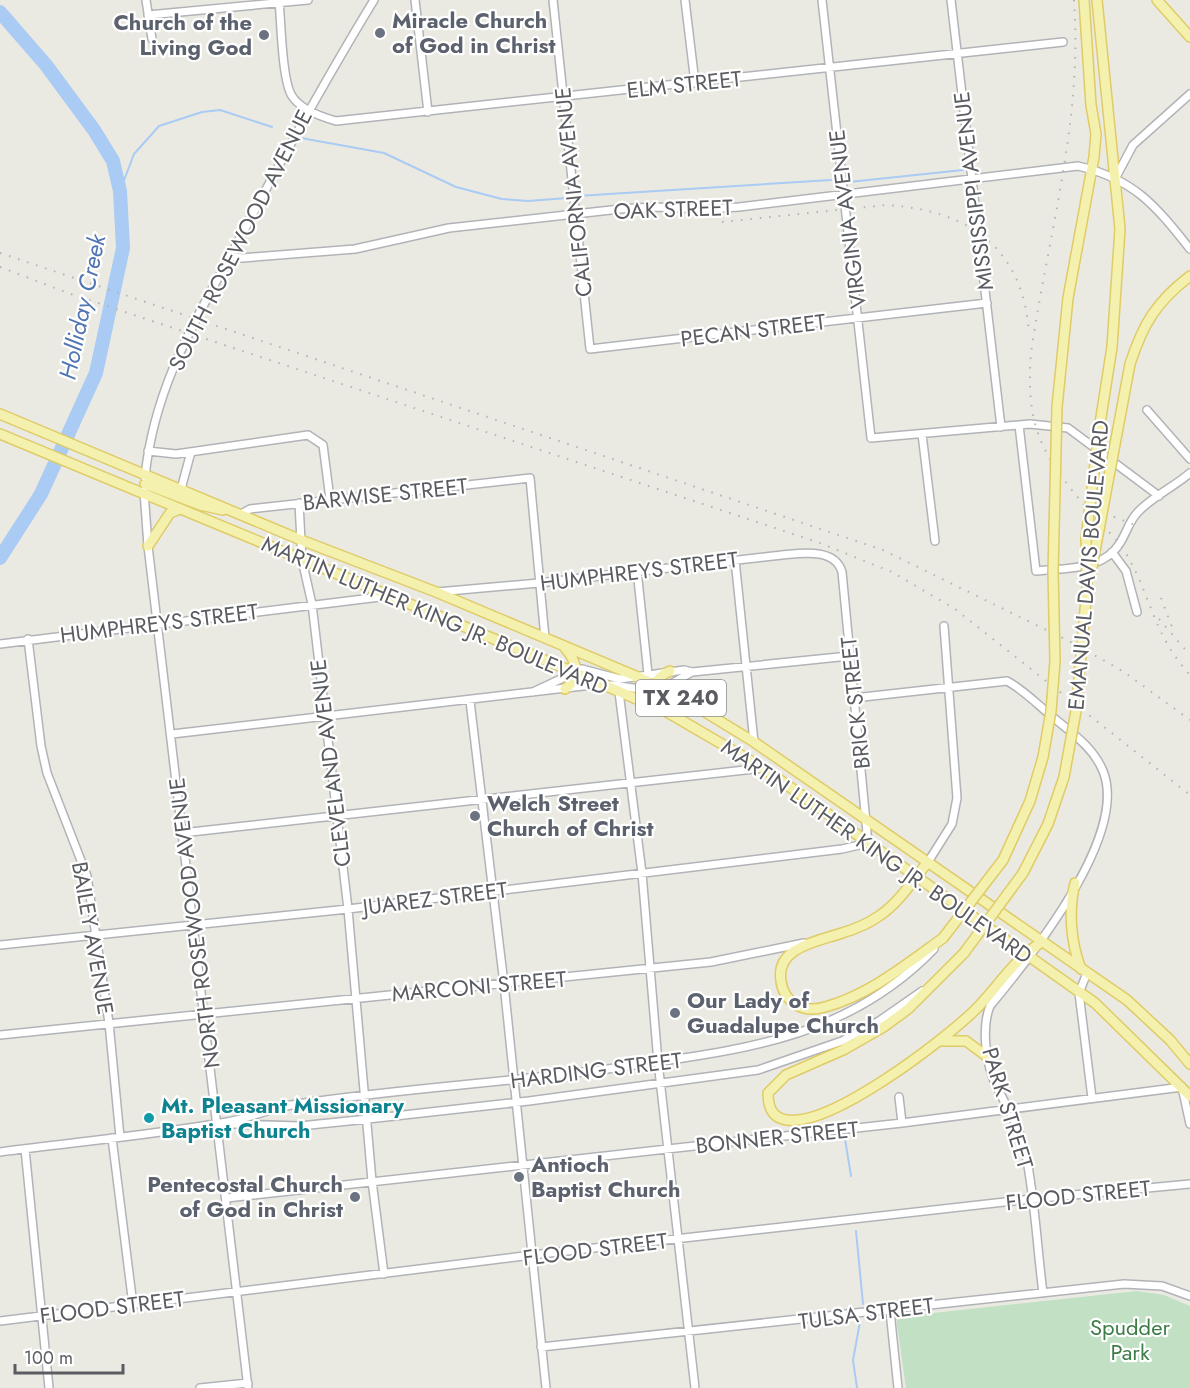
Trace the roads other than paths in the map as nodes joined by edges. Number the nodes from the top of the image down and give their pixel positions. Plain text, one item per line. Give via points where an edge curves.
1 (146, 0) edge
2 (308, 0) edge
3 (374, 0) edge
4 (415, 0) edge
5 (553, 0) edge
6 (685, 0) edge
7 (822, 0) edge
8 (951, 0) edge
9 (1084, 0) edge
10 (1097, 0) edge
11 (1157, 0) edge
12 (279, 1) edge
13 (148, 15) junction
14 (1190, 37) edge
15 (152, 39) dead end
16 (1063, 42) dead end
17 (956, 54) junction
18 (829, 68) junction
19 (695, 83) junction
20 (1190, 94) edge
21 (562, 97) junction
22 (308, 110) junction
23 (428, 112) junction
24 (1092, 170) junction
25 (1116, 177) junction
26 (974, 181) junction
27 (844, 196) junction
28 (574, 215) junction
29 (1190, 249) edge
30 (230, 256) junction
31 (1190, 276) edge
32 (987, 303) junction
33 (859, 318) junction
34 (590, 349) joint
35 (1148, 410) dead end
36 (0, 414) edge
37 (1018, 425) junction
38 (1001, 427) junction
39 (0, 434) edge
40 (922, 434) junction
41 (148, 451) junction
42 (191, 452) junction
43 (1190, 459) edge
44 (1190, 472) edge
45 (145, 484) junction
46 (181, 489) junction
47 (1159, 496) junction
48 (330, 499) junction
49 (298, 503) junction
50 (180, 508) junction
51 (238, 513) junction
52 (302, 540) junction
53 (935, 542) dead end
54 (148, 546) junction
55 (1112, 552) junction
56 (302, 560) junction
57 (735, 560) junction
58 (839, 563) joint
59 (637, 570) junction
60 (539, 583) junction
61 (1087, 588) junction
62 (436, 592) junction
63 (390, 596) junction
64 (312, 604) junction
65 (1137, 612) dead end
66 (159, 623) junction
67 (944, 626) dead end
68 (545, 638) junction
69 (28, 639) junction
70 (0, 644) edge
71 (562, 645) junction
72 (849, 656) junction
73 (748, 666) junction
74 (670, 671) junction
75 (692, 672) junction
76 (576, 673) junction
77 (648, 674) junction
78 (636, 676) junction
79 (603, 685) junction
80 (948, 686) junction
81 (656, 688) junction
82 (565, 689) junction
83 (619, 692) junction
84 (529, 694) junction
85 (854, 698) junction
86 (470, 701) junction
87 (667, 712) junction
88 (325, 715) junction
89 (172, 734) junction
90 (754, 742) junction
91 (763, 768) junction
92 (632, 784) junction
93 (482, 800) junction
94 (335, 816) junction
95 (868, 820) junction
96 (182, 833) junction
97 (868, 843) junction
98 (928, 862) junction
99 (642, 873) junction
100 (918, 875) junction
101 (1075, 883) junction
102 (492, 892) junction
103 (348, 909) junction
104 (192, 924) junction
105 (96, 934) junction
106 (943, 938) junction
107 (812, 941) junction
108 (1042, 942) junction
109 (0, 945) edge
110 (1028, 954) junction
111 (650, 969) junction
112 (1084, 971) junction
113 (504, 984) junction
114 (930, 985) junction
115 (1079, 993) junction
116 (357, 997) junction
117 (203, 1015) junction
118 (109, 1023) junction
119 (0, 1035) edge
120 (939, 1041) junction
121 (989, 1058) junction
122 (658, 1062) junction
123 (1190, 1064) edge
124 (514, 1081) junction
125 (661, 1084) junction
126 (1182, 1086) junction
127 (366, 1096) junction
128 (1190, 1096) edge
129 (899, 1097) dead end
130 (1092, 1098) junction
131 (516, 1102) junction
132 (1010, 1110) junction
133 (368, 1119) junction
134 (218, 1123) junction
135 (902, 1123) junction
136 (1190, 1124) edge
137 (116, 1137) junction
138 (26, 1149) junction
139 (669, 1149) junction
140 (0, 1152) edge
141 (523, 1164) junction
142 (372, 1181) junction
143 (1190, 1184) edge
144 (227, 1198) junction
145 (1031, 1199) junction
146 (678, 1239) junction
147 (532, 1255) junction
148 (384, 1274) junction
149 (237, 1292) junction
150 (1043, 1293) junction
151 (1190, 1296) edge
152 (133, 1305) junction
153 (890, 1311) junction
154 (44, 1315) junction
155 (0, 1321) edge
156 (689, 1330) junction
157 (541, 1347) junction
158 (248, 1385) edge
159 (49, 1388) edge
160 (200, 1388) edge
161 (546, 1388) edge
162 (695, 1388) edge
163 (898, 1388) edge

1 - 13 street
2 - 12 street
3 - 22 street, SOUTH ROSEWOOD AVENUE
4 - 23 street
5 - 21 street, CALIFORNIA AVENUE
6 - 19 street
7 - 18 street, VIRGINIA AVENUE
8 - 17 street, MISSISSIPPI AVENUE
9 - 24 main road, EMANUAL DAVIS BOULEVARD via 1096,134
10 - 25 main road, EMANUAL DAVIS BOULEVARD
11 - 14 main road
12 - 13 street
12 - 22 street via 289,89
13 - 15 street
16 - 17 street, ELM STREET
17 - 18 street, ELM STREET
17 - 26 street, MISSISSIPPI AVENUE
18 - 19 street, ELM STREET
18 - 27 street, VIRGINIA AVENUE
19 - 21 street, ELM STREET
20 - 25 street via 1133,145
21 - 23 street, ELM STREET
21 - 28 street, CALIFORNIA AVENUE
22 - 23 street, ELM STREET via 336,121
22 - 30 street, SOUTH ROSEWOOD AVENUE
24 - 25 street, OAK STREET
24 - 26 street, OAK STREET via 1070,167
24 - 106 main road, EMANUAL DAVIS BOULEVARD, bridge via 1068,298 1057,407 1055,661 1043,757 1030,801 1003,860
25 - 29 street via 1152,204
25 - 61 main road, EMANUAL DAVIS BOULEVARD, bridge via 1119,274 1113,347 1086,539
26 - 27 street, OAK STREET
26 - 32 street, MISSISSIPPI AVENUE
27 - 28 street, OAK STREET via 726,208 653,207
27 - 33 street, VIRGINIA AVENUE
28 - 30 street, OAK STREET via 449,228 343,250 254,258
28 - 34 street, CALIFORNIA AVENUE
30 - 41 street, SOUTH ROSEWOOD AVENUE via 165,385
31 - 61 main road, bridge via 1157,306 1141,329 1130,364
32 - 33 street, PECAN STREET
32 - 38 street, MISSISSIPPI AVENUE
33 - 34 street, PECAN STREET
33 - 40 street, VIRGINIA AVENUE via 871,438
35 - 43 street
36 - 45 main road, MARTIN LUTHER KING JR. BOULEVARD / TX 240 via 100,455
37 - 38 street
37 - 47 street via 1075,430
37 - 55 street via 1036,571 1084,566 1103,561
38 - 40 street
39 - 45 main road, MARTIN LUTHER KING JR. BOULEVARD / TX 240 via 96,473
40 - 53 street
41 - 42 street
41 - 45 street, SOUTH ROSEWOOD AVENUE
42 - 46 street
42 - 48 street via 302,435 321,443
44 - 47 street
45 - 46 main road, MARTIN LUTHER KING JR. BOULEVARD / TX 240
45 - 50 main road, MARTIN LUTHER KING JR. BOULEVARD / TX 240
45 - 51 main road via 209,508
45 - 54 street, NORTH ROSEWOOD AVENUE
46 - 51 main road, MARTIN LUTHER KING JR. BOULEVARD / TX 240
47 - 55 street via 1129,523
48 - 49 street, BARWISE STREET
48 - 60 street, BARWISE STREET via 530,478
49 - 51 street, BARWISE STREET
49 - 52 street, CLEVELAND AVENUE
50 - 54 main road via 170,513
50 - 56 main road, MARTIN LUTHER KING JR. BOULEVARD / TX 240
51 - 52 main road, MARTIN LUTHER KING JR. BOULEVARD / TX 240
52 - 56 street, CLEVELAND AVENUE
52 - 62 main road, MARTIN LUTHER KING JR. BOULEVARD / TX 240
54 - 66 street, NORTH ROSEWOOD AVENUE
55 - 65 street via 1131,582
56 - 63 main road, MARTIN LUTHER KING JR. BOULEVARD / TX 240
56 - 64 street, CLEVELAND AVENUE
57 - 58 street, HUMPHREYS STREET via 808,553 833,557
57 - 59 street, HUMPHREYS STREET
57 - 73 street
58 - 72 street, BRICK STREET
59 - 60 street, HUMPHREYS STREET
59 - 77 street
60 - 62 street, HUMPHREYS STREET
60 - 68 street
61 - 114 main road, EMANUAL DAVIS BOULEVARD, bridge via 1076,711 1064,777 1048,824 1023,873 964,953
62 - 68 main road, MARTIN LUTHER KING JR. BOULEVARD / TX 240
63 - 64 street, HUMPHREYS STREET
63 - 76 main road, MARTIN LUTHER KING JR. BOULEVARD / TX 240
64 - 66 street, HUMPHREYS STREET
64 - 88 street, CLEVELAND AVENUE
66 - 69 street, HUMPHREYS STREET
66 - 89 street, NORTH ROSEWOOD AVENUE
67 - 80 street
68 - 71 main road, MARTIN LUTHER KING JR. BOULEVARD / TX 240
69 - 70 street, HUMPHREYS STREET
69 - 105 street, BAILEY AVENUE via 43,755 87,876
71 - 76 main road via 575,664
71 - 78 main road, MARTIN LUTHER KING JR. BOULEVARD / TX 240
72 - 73 street
72 - 85 street, BRICK STREET
73 - 75 street
73 - 90 street
74 - 75 street
74 - 77 street
74 - 81 main road via 661,676
75 - 81 street
76 - 78 street via 589,669 620,679
76 - 79 main road, MARTIN LUTHER KING JR. BOULEVARD / TX 240
76 - 82 main road
76 - 84 street
77 - 78 street
78 - 81 main road, MARTIN LUTHER KING JR. BOULEVARD / TX 240
79 - 81 street
79 - 82 street
79 - 83 main road, MARTIN LUTHER KING JR. BOULEVARD / TX 240
80 - 85 street
80 - 98 street via 956,805 947,834
80 - 101 street via 1001,680 1020,690 1091,749 1103,771 1108,792 1107,814
81 - 87 main road via 655,700
81 - 90 main road, MARTIN LUTHER KING JR. BOULEVARD / TX 240
82 - 84 street
83 - 87 main road, MARTIN LUTHER KING JR. BOULEVARD / TX 240
83 - 92 street
84 - 86 street
85 - 95 street, BRICK STREET
86 - 88 street
86 - 93 street
87 - 91 main road, MARTIN LUTHER KING JR. BOULEVARD / TX 240
88 - 89 street
88 - 94 street, CLEVELAND AVENUE
89 - 96 street, NORTH ROSEWOOD AVENUE
90 - 95 main road, MARTIN LUTHER KING JR. BOULEVARD / TX 240
91 - 92 street
91 - 97 main road, MARTIN LUTHER KING JR. BOULEVARD / TX 240
92 - 93 street
92 - 99 street
93 - 94 street
93 - 102 street
94 - 96 street
94 - 103 street, CLEVELAND AVENUE
95 - 97 street, BRICK STREET
95 - 98 main road, MARTIN LUTHER KING JR. BOULEVARD / TX 240
96 - 104 street, NORTH ROSEWOOD AVENUE
97 - 99 street, JUAREZ STREET
97 - 100 main road, MARTIN LUTHER KING JR. BOULEVARD / TX 240
98 - 100 main road, MARCONI STREET
98 - 108 main road, MARTIN LUTHER KING JR. BOULEVARD / TX 240
99 - 102 street, JUAREZ STREET
99 - 111 street
100 - 107 main road, MARCONI STREET via 882,915 842,934
100 - 110 main road, MARTIN LUTHER KING JR. BOULEVARD / TX 240
101 - 108 street
101 - 112 main road via 1072,922 1076,955
102 - 103 street, JUAREZ STREET
102 - 113 street
103 - 104 street, JUAREZ STREET
103 - 116 street, CLEVELAND AVENUE
104 - 105 street, JUAREZ STREET
104 - 117 street, NORTH ROSEWOOD AVENUE
105 - 109 street, JUAREZ STREET
105 - 118 street, BAILEY AVENUE
106 - 107 main road, EMANUAL DAVIS BOULEVARD via 868,988 813,1009 786,997 780,979 789,955
106 - 122 street, HARDING STREET via 894,982 862,1004 816,1027 740,1050
107 - 111 street, MARCONI STREET via 711,962
108 - 110 main road
108 - 112 main road, MARTIN LUTHER KING JR. BOULEVARD / TX 240
110 - 115 main road, MARTIN LUTHER KING JR. BOULEVARD / TX 240
110 - 120 main road via 974,1011
110 - 121 street, PARK STREET via 990,1006 986,1023
111 - 113 street, MARCONI STREET
111 - 122 street
112 - 115 street
112 - 123 main road, MARTIN LUTHER KING JR. BOULEVARD / TX 240 via 1127,1000
113 - 116 street, MARCONI STREET
113 - 124 street
114 - 120 main road via 885,1026 778,1080 768,1093 770,1109 781,1119 789,1120 818,1114 866,1091
114 - 125 street, HARDING STREET via 879,1021 813,1053 758,1070
115 - 126 main road, MARTIN LUTHER KING JR. BOULEVARD / TX 240 via 1095,1003
115 - 130 street
116 - 117 street, MARCONI STREET
116 - 127 street, CLEVELAND AVENUE
117 - 118 street, MARCONI STREET
117 - 134 street, NORTH ROSEWOOD AVENUE
118 - 119 street, MARCONI STREET
118 - 137 street, BAILEY AVENUE
120 - 121 main road via 966,1041
121 - 132 street, PARK STREET via 997,1087
122 - 124 street, HARDING STREET
122 - 125 street
124 - 127 street, HARDING STREET
124 - 131 street
125 - 131 street, HARDING STREET
125 - 139 street
126 - 128 main road, MARTIN LUTHER KING JR. BOULEVARD / TX 240
126 - 130 street, BONNER STREET
126 - 136 street
127 - 133 street, CLEVELAND AVENUE
127 - 134 street, HARDING STREET via 296,1104
129 - 135 street
130 - 132 street, BONNER STREET
131 - 133 street, HARDING STREET
131 - 141 street
132 - 135 street, BONNER STREET
132 - 145 street, PARK STREET via 1024,1145
133 - 134 street, HARDING STREET via 300,1126
133 - 142 street, CLEVELAND AVENUE
134 - 137 street, HARDING STREET
134 - 144 street, NORTH ROSEWOOD AVENUE
135 - 139 street, BONNER STREET
137 - 138 street, HARDING STREET
137 - 152 street, BAILEY AVENUE
138 - 140 street, HARDING STREET
138 - 154 street
139 - 141 street, BONNER STREET
139 - 146 street
141 - 142 street, BONNER STREET
141 - 147 street
142 - 144 street, BONNER STREET
142 - 148 street, CLEVELAND AVENUE
143 - 145 street, FLOOD STREET
144 - 149 street, NORTH ROSEWOOD AVENUE
145 - 146 street, FLOOD STREET
145 - 150 street, PARK STREET
146 - 147 street, FLOOD STREET
146 - 156 street
147 - 148 street, FLOOD STREET
147 - 157 street
148 - 149 street, FLOOD STREET
149 - 152 street, FLOOD STREET
149 - 158 street, NORTH ROSEWOOD AVENUE
150 - 151 street, TULSA STREET via 1138,1283 1167,1287
150 - 153 street, TULSA STREET
152 - 154 street, FLOOD STREET
153 - 156 street, TULSA STREET
153 - 163 street
154 - 155 street, FLOOD STREET
154 - 159 street
156 - 157 street, TULSA STREET
156 - 162 street
157 - 161 street
158 - 160 street

